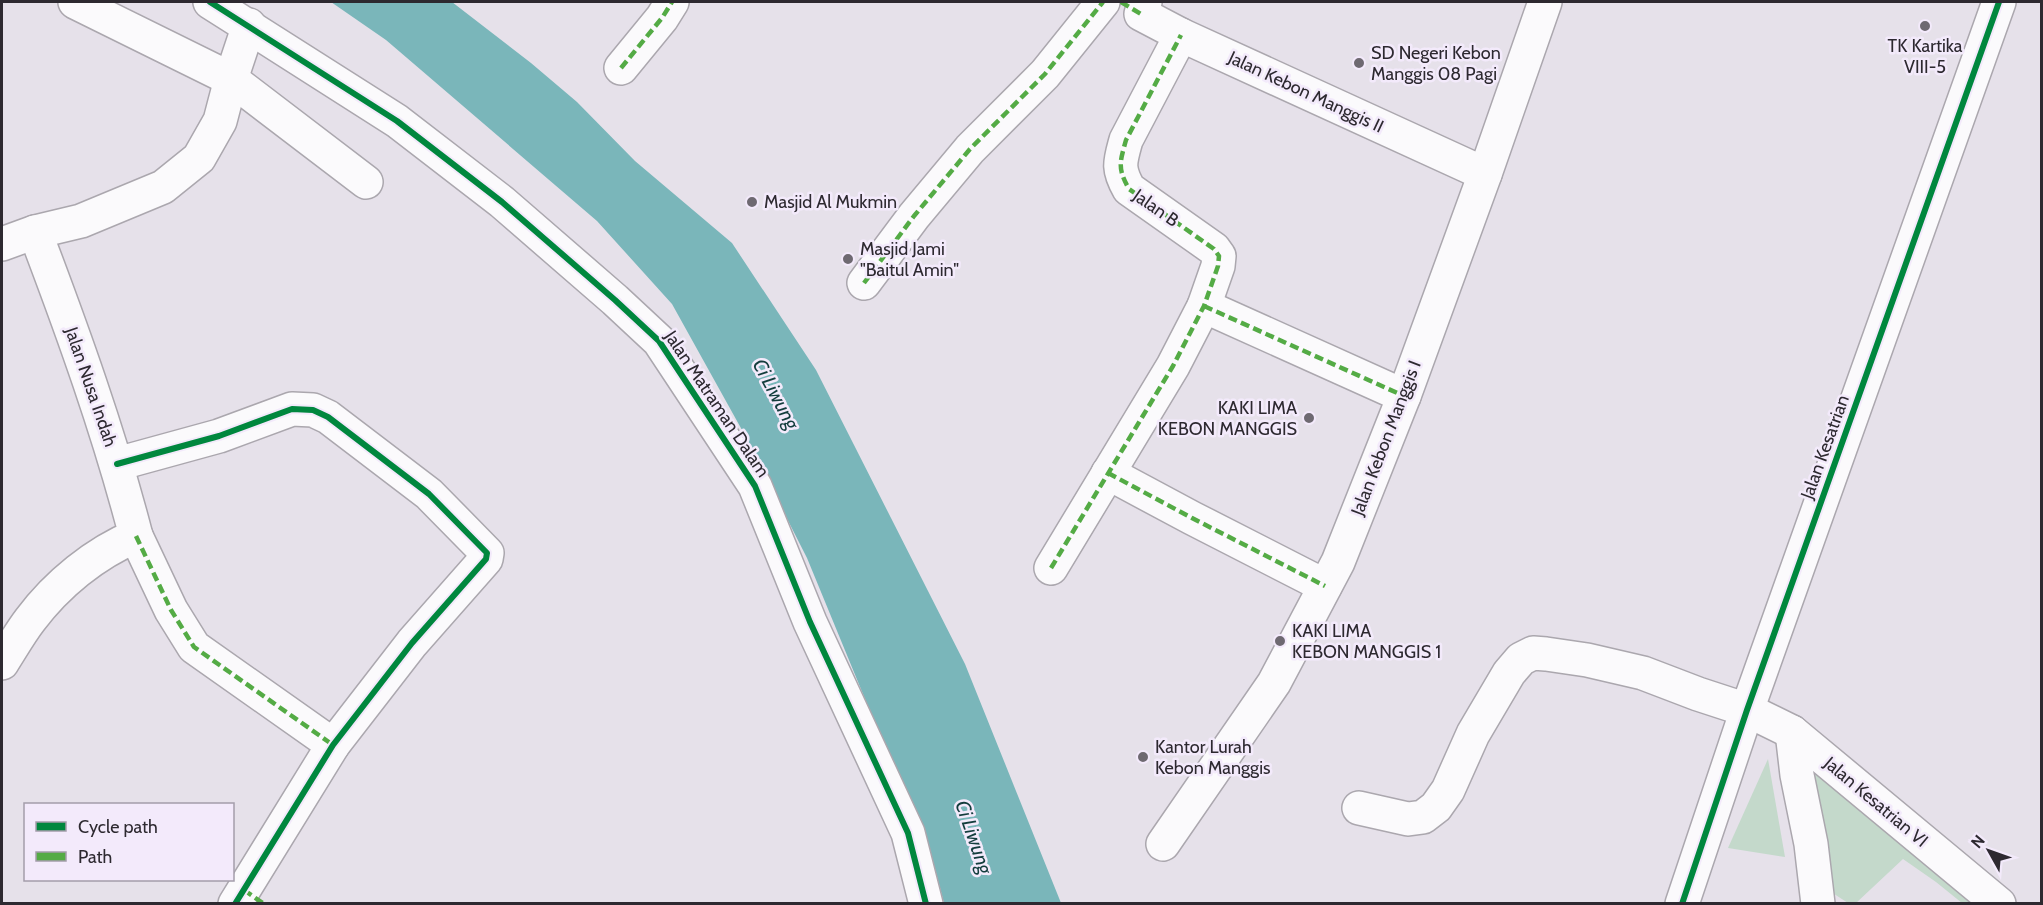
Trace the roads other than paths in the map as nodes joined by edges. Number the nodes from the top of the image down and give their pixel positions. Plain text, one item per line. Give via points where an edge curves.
1 (75, 2) edge
2 (210, 2) edge
3 (672, 2) edge
4 (1103, 2) edge
5 (1545, 2) edge
6 (1999, 2) edge
7 (1136, 6) edge
8 (249, 25) junction
9 (1181, 35) junction
10 (621, 68) dead end
11 (231, 79) junction
12 (1485, 174) junction
13 (366, 182) dead end
14 (34, 232) junction
15 (2, 244) edge
16 (864, 284) dead end
17 (1204, 306) junction
18 (1404, 396) junction
19 (117, 464) junction
20 (1108, 473) junction
21 (136, 536) junction
22 (1051, 568) dead end
23 (1325, 586) junction
24 (2, 663) edge
25 (1747, 710) junction
26 (1792, 732) junction
27 (333, 745) junction
28 (1359, 808) dead end
29 (1163, 844) dead end
30 (248, 899) edge
31 (926, 903) edge
32 (1682, 903) edge
33 (1818, 903) edge
34 (1999, 903) edge

1 - 11 street
2 - 8 street, Jalan Matraman Dalam
3 - 10 street
4 - 16 street via 1045,74 970,149
5 - 12 street, Jalan Kebon Manggis I
6 - 25 street, Jalan Kesatrian
7 - 9 street, Jalan Kebon Manggis II
8 - 11 street
8 - 31 street, Jalan Matraman Dalam via 398,122 502,202 659,341 755,486 810,622 908,832
9 - 12 street, Jalan Kebon Manggis II
9 - 17 street, Jalan B via 1126,140 1120,175 1129,189 1219,256
11 - 13 street
11 - 14 street via 220,121 198,158 163,187 81,220
12 - 18 street, Jalan Kebon Manggis I
14 - 15 street
14 - 19 street, Jalan Nusa Indah via 82,356
17 - 18 street
17 - 20 street, Jalan B via 1173,366
18 - 23 street, Jalan Kebon Manggis I
19 - 21 street, Jalan Nusa Indah
19 - 27 street via 219,436 292,409 313,410 328,417 429,494 485,549 486,559 412,643
20 - 22 street, Jalan B
20 - 23 street
21 - 24 street via 117,544 56,590 30,620
21 - 27 street, Jalan Nusa Indah via 171,610 194,647
23 - 29 street, Jalan Kebon Manggis I via 1274,683
25 - 26 street, Jalan Kesatrian VI
25 - 28 street, Jalan Kesatrian VI via 1643,673 1533,653 1521,659 1509,674 1436,807 1423,817 1408,819
25 - 32 street, Jalan Kesatrian
26 - 33 street
26 - 34 street, Jalan Kesatrian VI
27 - 30 street via 275,837

